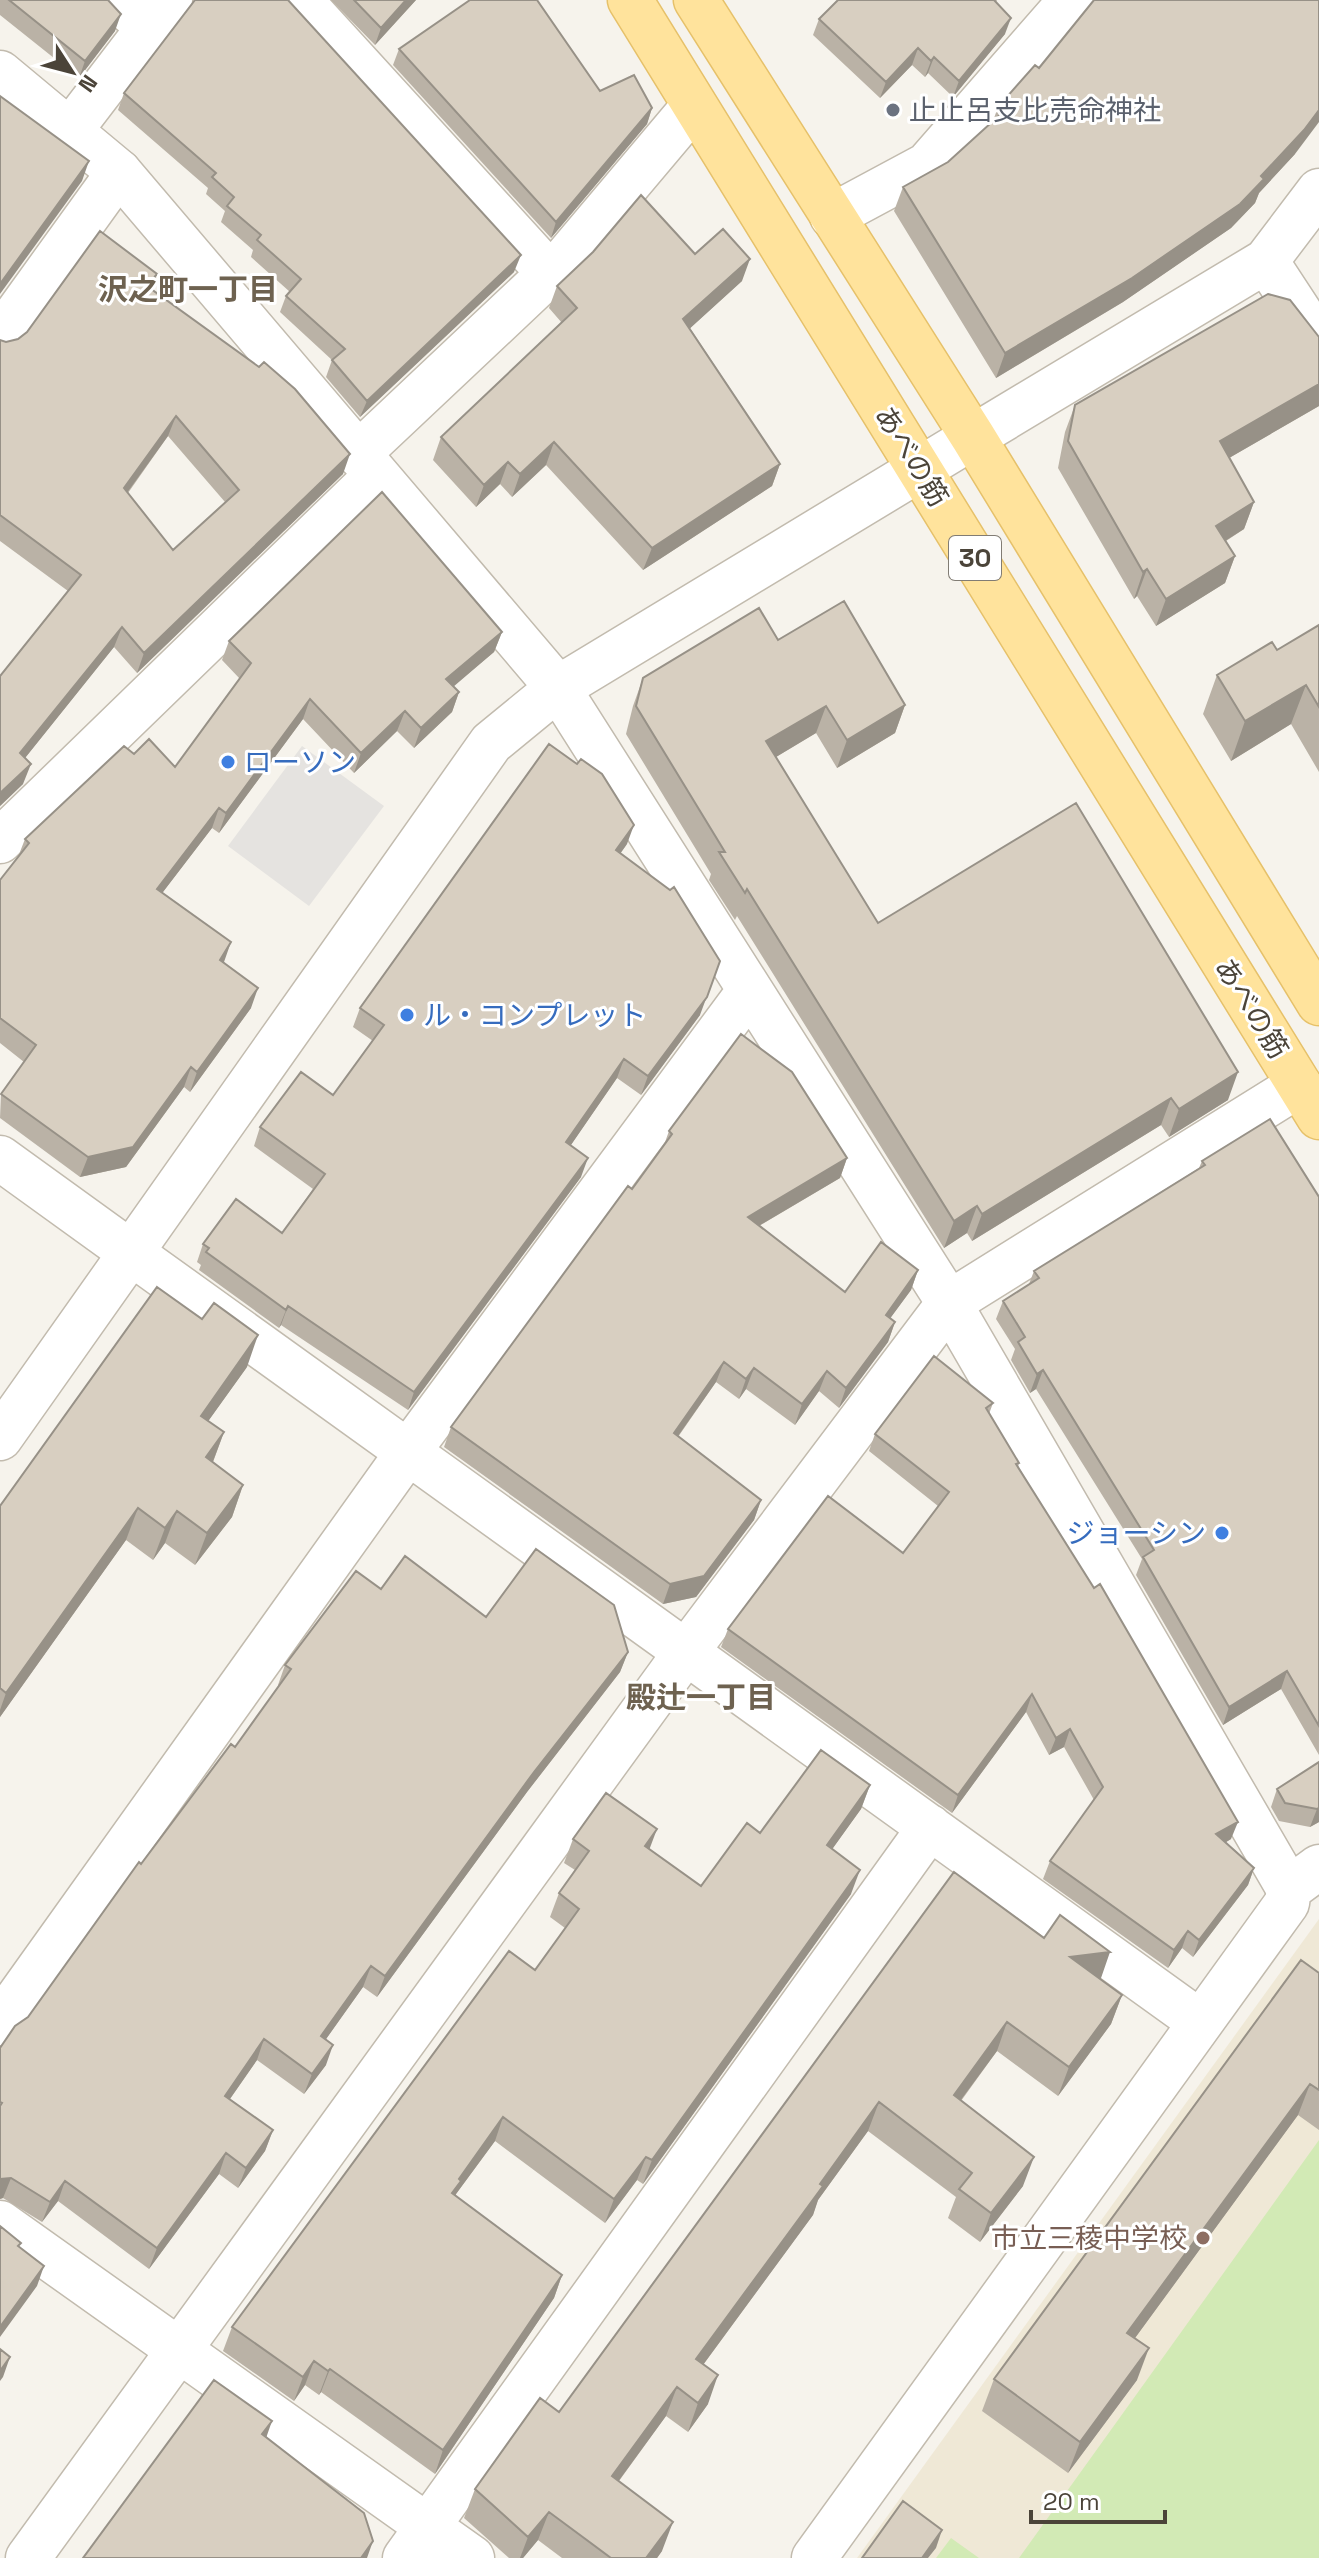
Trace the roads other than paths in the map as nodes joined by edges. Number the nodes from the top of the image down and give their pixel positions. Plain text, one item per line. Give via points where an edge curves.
1 (300, 0) edge
2 (630, 0) edge
3 (696, 0) edge
4 (1071, 0) edge
5 (145, 9) edge
6 (0, 73) edge
7 (694, 106) junction
8 (69, 132) junction
9 (119, 172) junction
10 (1319, 191) edge
11 (832, 216) junction
12 (1266, 261) junction
13 (550, 274) junction
14 (0, 337) edge
15 (1319, 342) edge
16 (973, 437) junction
17 (367, 465) junction
18 (920, 470) junction
19 (558, 688) junction
20 (0, 841) edge
21 (750, 990) junction
22 (1319, 1003) edge
23 (1309, 1101) edge
24 (0, 1158) edge
25 (130, 1252) junction
26 (949, 1303) junction
27 (0, 1438) edge
28 (408, 1452) junction
29 (686, 1652) junction
30 (930, 1827) junction
31 (1304, 1878) edge
32 (1200, 2022) junction
33 (0, 2023) edge
34 (0, 2223) edge
35 (180, 2350) junction
36 (416, 2542) edge
37 (28, 2558) edge
38 (472, 2558) edge
39 (814, 2558) edge

1 - 13 street
2 - 7 main road, あべの筋 / 30
3 - 11 main road, 30
4 - 11 street via 927,165
5 - 8 street
6 - 8 street
7 - 13 street
7 - 18 main road, あべの筋 / 30
8 - 9 street
9 - 14 street
9 - 17 street
10 - 12 street
11 - 16 main road, 30
12 - 15 street
12 - 16 street
13 - 17 street
16 - 18 street
16 - 22 main road, 30
17 - 19 street
17 - 20 street
18 - 19 street
18 - 23 main road, あべの筋 / 30
19 - 21 street
19 - 25 street via 491,743
21 - 26 street
21 - 28 street
23 - 26 street
24 - 25 street
25 - 27 street
25 - 28 street
26 - 29 street
26 - 31 street
28 - 29 street
28 - 33 street
29 - 30 street
29 - 35 street
30 - 32 street
30 - 36 street
31 - 32 street
32 - 39 street
34 - 35 street
35 - 36 street
35 - 37 street
36 - 38 street

